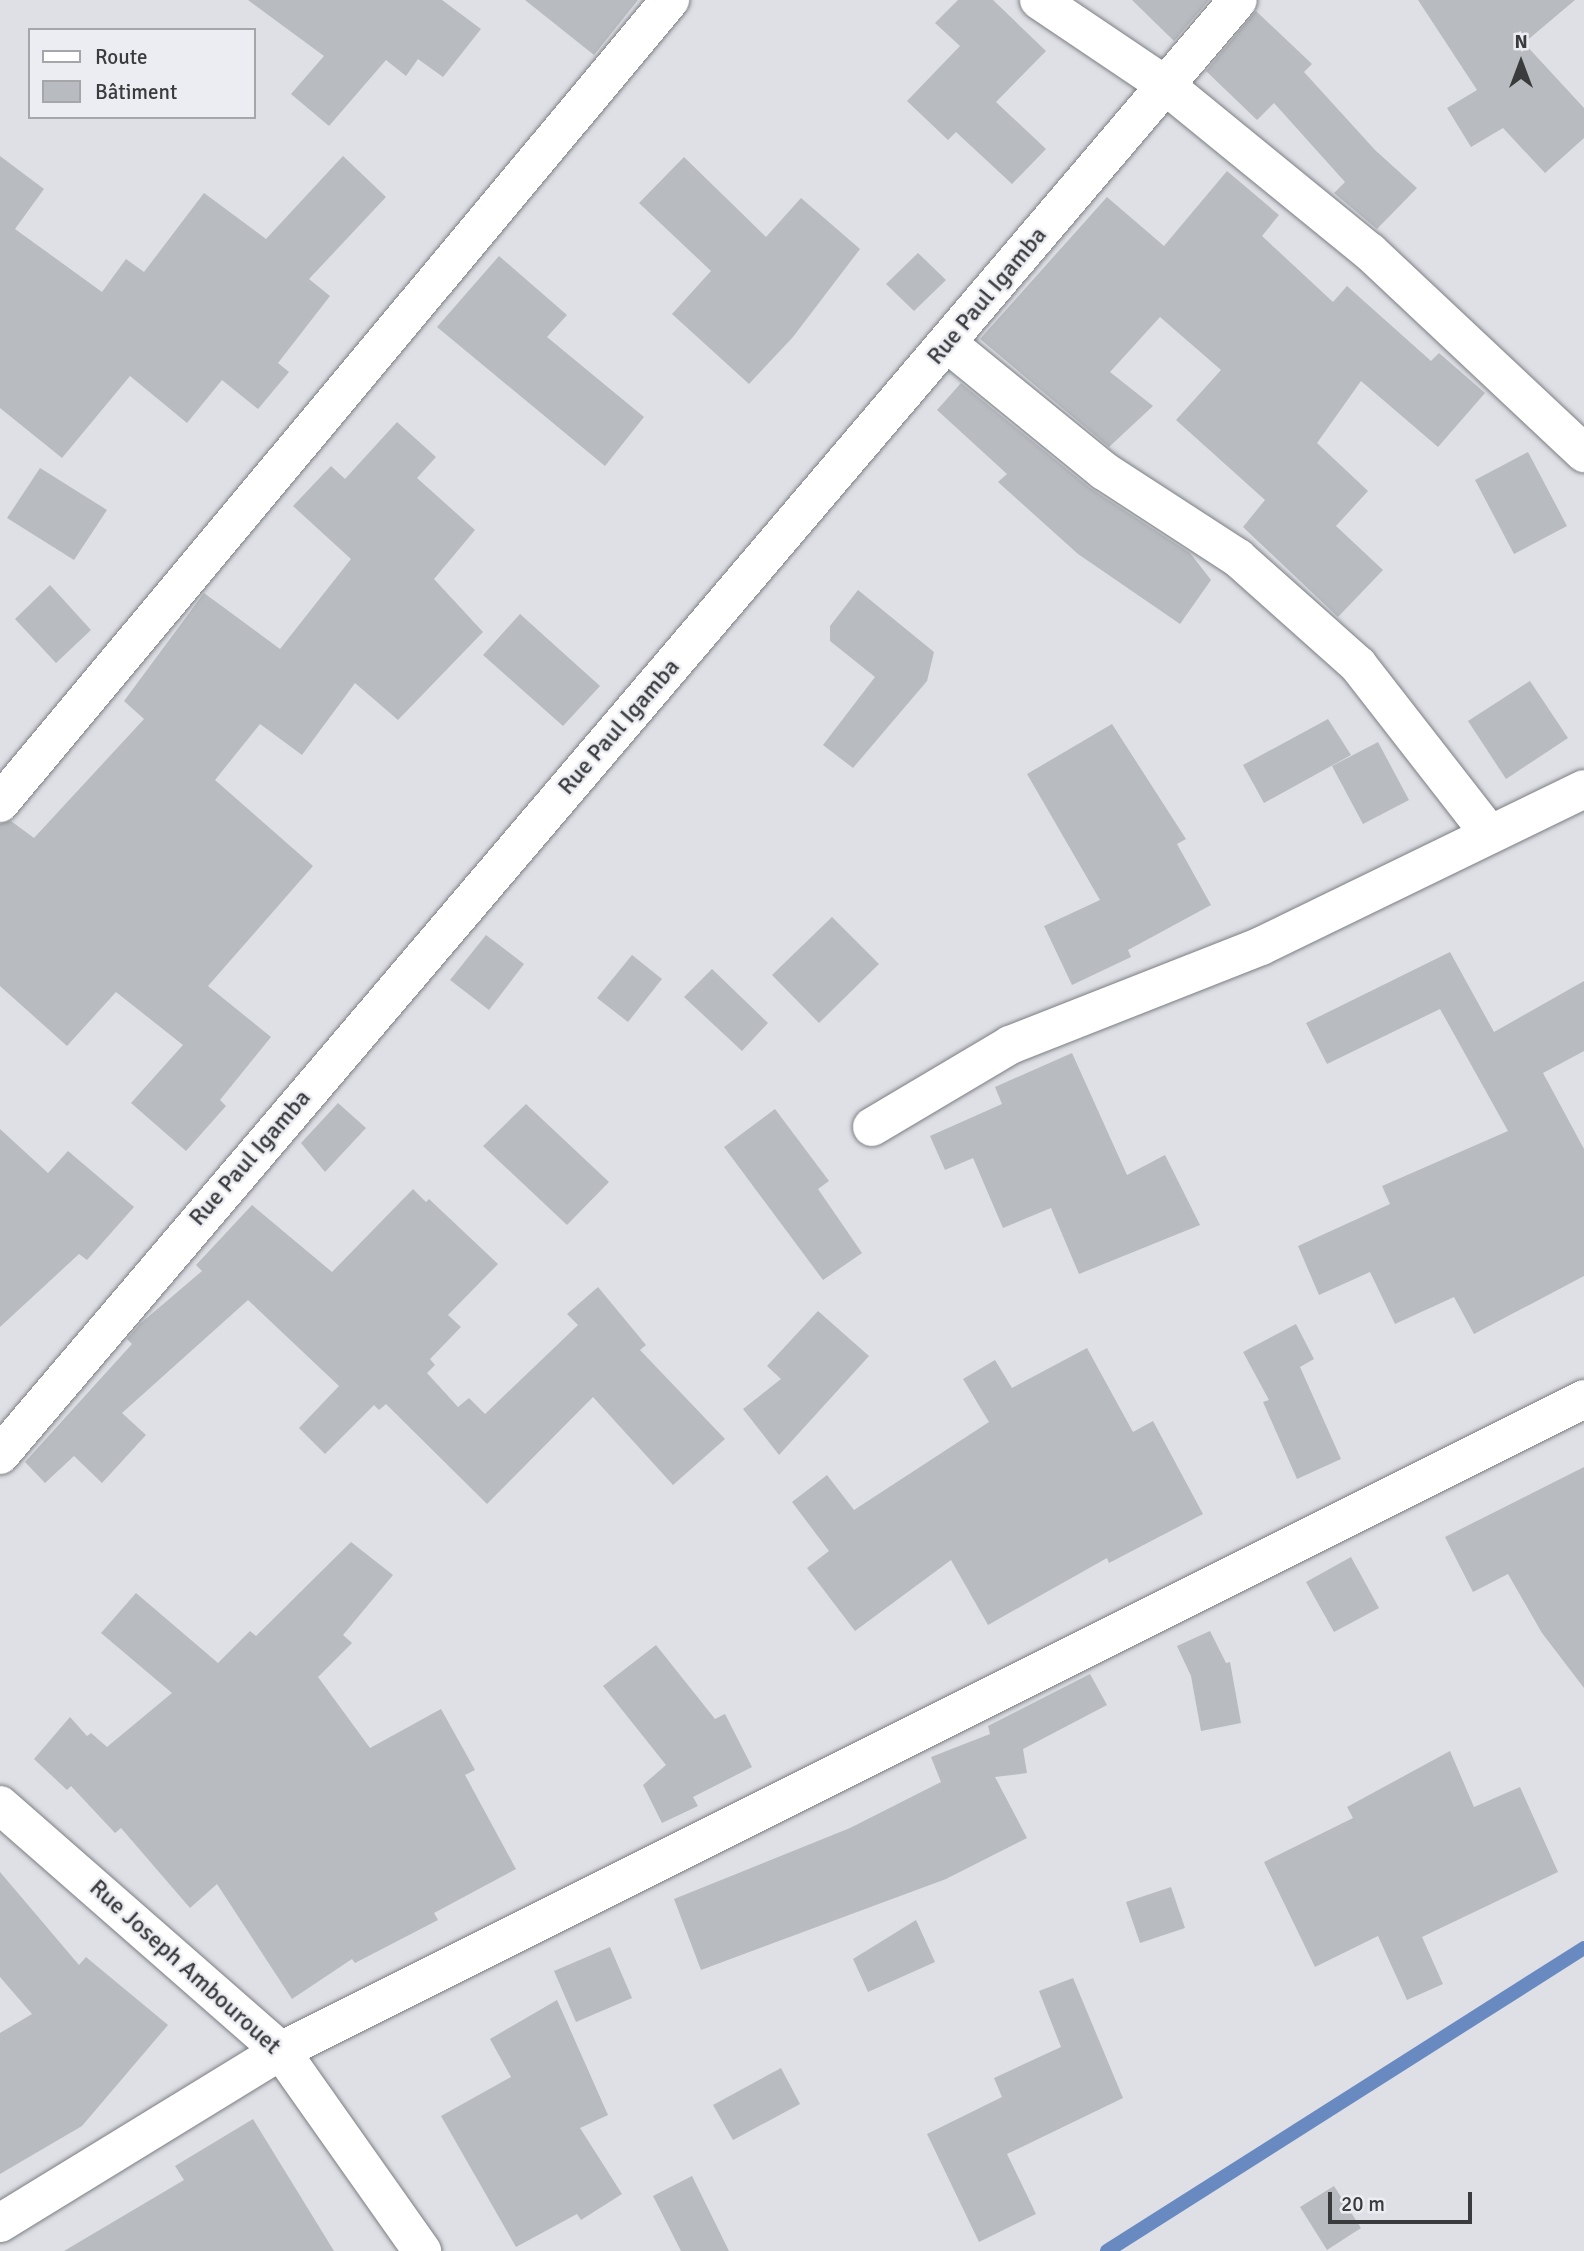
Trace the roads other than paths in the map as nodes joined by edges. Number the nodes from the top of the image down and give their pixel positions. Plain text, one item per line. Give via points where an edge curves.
1 (670, 0) edge
2 (1039, 0) edge
3 (1237, 0) edge
4 (1165, 85) junction
5 (947, 343) junction
6 (1584, 453) edge
7 (1584, 789) edge
8 (0, 803) edge
9 (1488, 832) junction
10 (872, 1127) dead end
11 (1584, 1399) edge
12 (0, 1455) edge
13 (0, 1805) edge
14 (281, 2051) junction
15 (0, 2223) edge
16 (422, 2251) edge

1 - 8 street
2 - 4 street
3 - 4 street, Rue Paul Igamba
4 - 5 street, Rue Paul Igamba
4 - 6 street via 1370,252
5 - 9 street via 1104,471 1238,558 1359,665
5 - 12 street, Rue Paul Igamba
7 - 9 street
9 - 10 street via 1261,946 1010,1045
11 - 14 street
13 - 14 street, Rue Joseph Ambourouet
14 - 15 street
14 - 16 street, Rue Joseph Ambourouet

